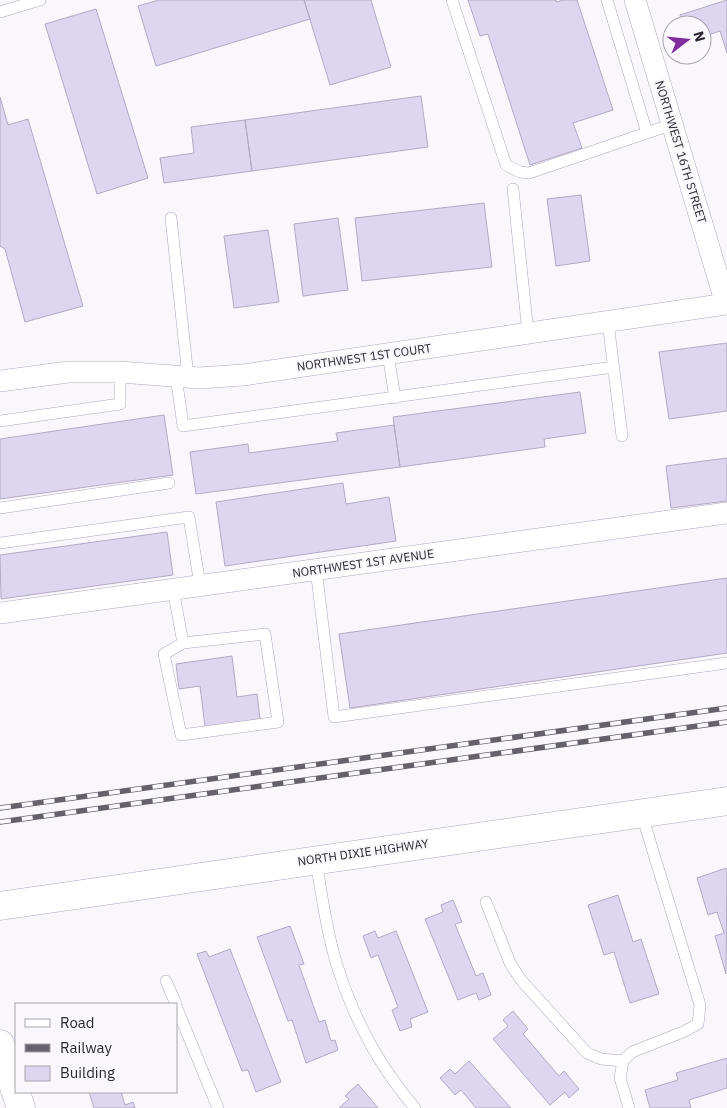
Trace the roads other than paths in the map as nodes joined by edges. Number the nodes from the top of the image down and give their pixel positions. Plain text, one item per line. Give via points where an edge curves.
1 (40, 0) edge
2 (452, 0) edge
3 (607, 0) edge
4 (635, 0) edge
5 (0, 12) edge
6 (673, 124) junction
7 (647, 133) junction
8 (513, 189) dead end
9 (171, 218) dead end
10 (727, 304) edge
11 (608, 322) junction
12 (528, 333) junction
13 (388, 354) junction
14 (614, 367) junction
15 (120, 372) junction
16 (182, 377) junction
17 (0, 381) edge
18 (395, 398) junction
19 (0, 421) edge
20 (622, 436) dead end
21 (169, 483) dead end
22 (0, 508) edge
23 (727, 513) edge
24 (0, 543) edge
25 (316, 569) junction
26 (200, 585) junction
27 (174, 589) junction
28 (0, 613) edge
29 (182, 643) junction
30 (727, 663) edge
31 (727, 800) edge
32 (641, 812) junction
33 (315, 859) junction
34 (486, 902) dead end
35 (0, 906) edge
36 (166, 981) dead end
37 (175, 1003) edge
38 (178, 1010) edge
39 (0, 1044) edge
40 (623, 1061) junction
41 (15, 1090) edge
42 (16, 1093) edge
43 (21, 1108) edge
44 (218, 1108) edge
45 (415, 1108) edge
46 (629, 1108) edge

1 - 5 lane
2 - 7 lane via 506,164 512,169 529,173
3 - 7 lane
4 - 6 street, NORTHWEST 16TH STREET
6 - 7 lane
6 - 10 street, NORTHWEST 16TH STREET
8 - 12 lane
9 - 16 lane
10 - 11 street, NORTHWEST 1ST COURT
11 - 12 street, NORTHWEST 1ST COURT
11 - 14 lane
12 - 13 street, NORTHWEST 1ST COURT
13 - 16 street, NORTHWEST 1ST COURT via 221,378
13 - 18 lane
14 - 18 lane
14 - 20 lane
15 - 16 street, NORTHWEST 1ST COURT
15 - 17 street, NORTHWEST 1ST COURT via 68,372
15 - 19 lane via 120,404
16 - 18 lane via 182,426
21 - 22 lane
23 - 25 street, NORTHWEST 1ST AVENUE
24 - 26 lane via 189,517
25 - 26 street, NORTHWEST 1ST AVENUE
25 - 30 lane via 334,717
26 - 27 street, NORTHWEST 1ST AVENUE
27 - 28 street, NORTHWEST 1ST AVENUE
27 - 29 lane
29 - 29 lane via 164,654 181,735 278,722 265,634
31 - 32 main road, NORTH DIXIE HIGHWAY
32 - 33 main road, NORTH DIXIE HIGHWAY
32 - 40 lane via 700,1005 698,1024 632,1052
33 - 35 main road, NORTH DIXIE HIGHWAY
33 - 45 lane via 329,934 346,992 375,1052
34 - 40 lane via 510,963 521,980 587,1053 601,1059
36 - 37 lane
38 - 44 lane
39 - 41 main road
40 - 46 lane via 620,1078
42 - 43 main road

